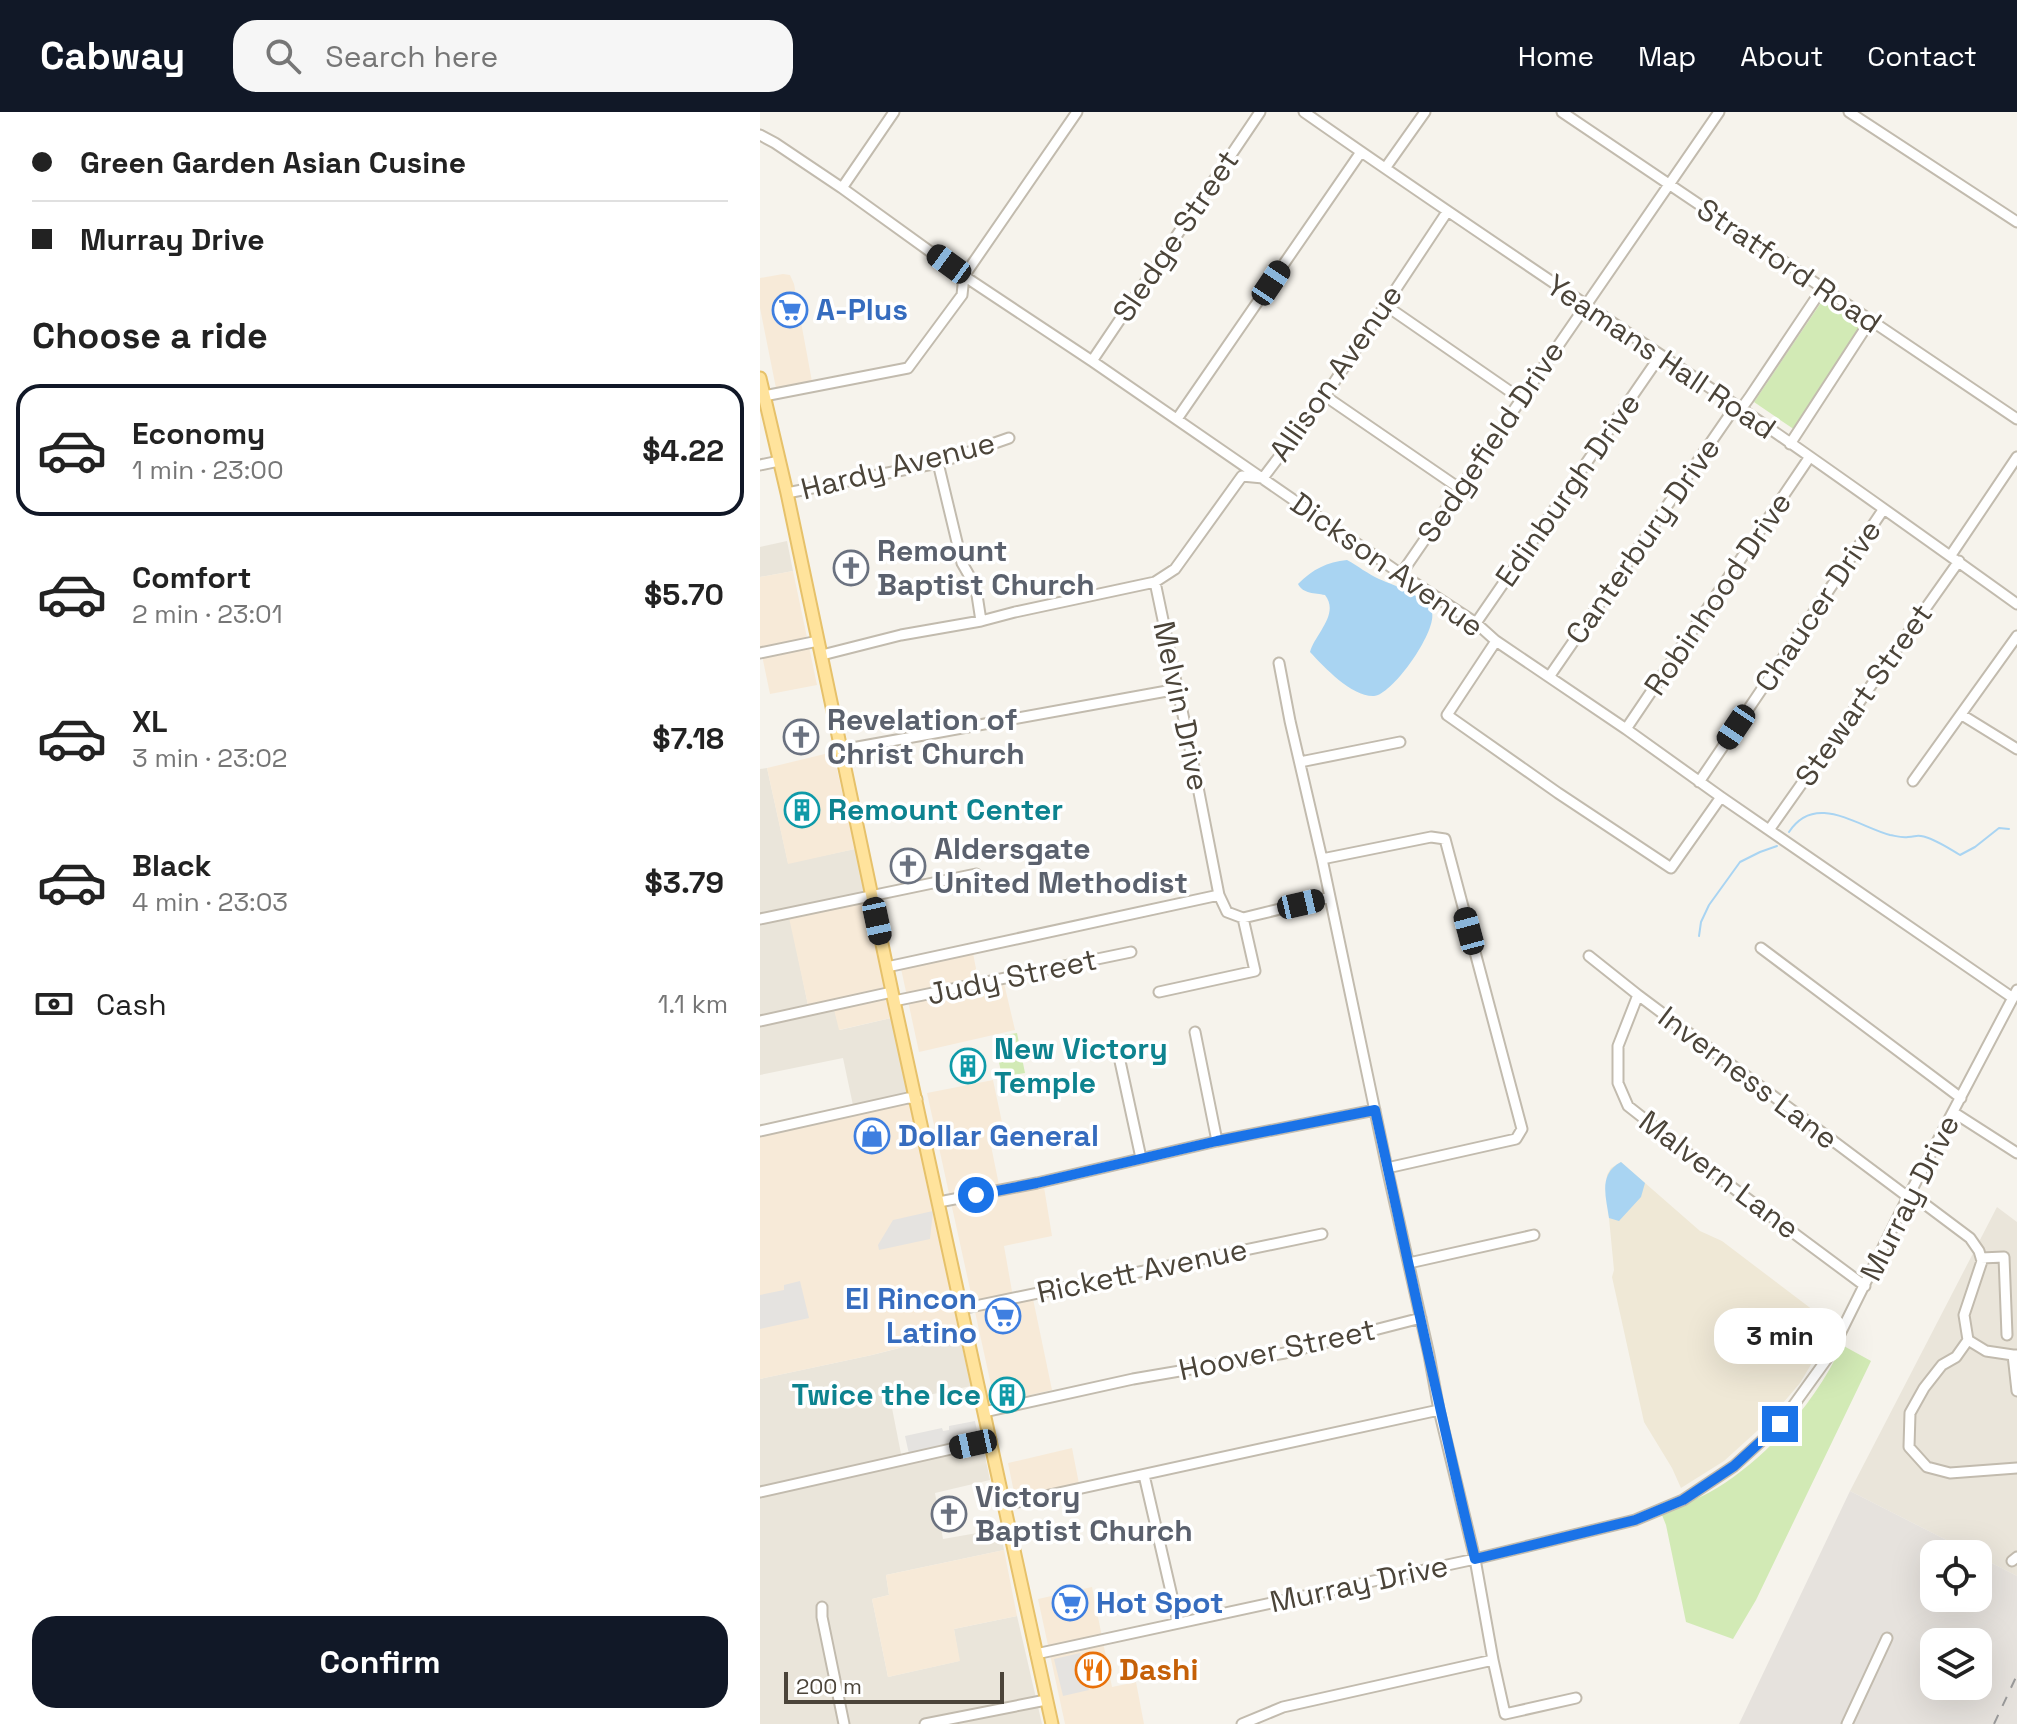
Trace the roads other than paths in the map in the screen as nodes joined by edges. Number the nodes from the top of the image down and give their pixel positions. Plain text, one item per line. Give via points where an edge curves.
1 (894, 112) edge
2 (1077, 112) edge
3 (1260, 112) edge
4 (1304, 112) edge
5 (1425, 112) edge
6 (1562, 112) edge
7 (1719, 112) edge
8 (1849, 112) edge
9 (760, 135) edge
10 (1361, 152) junction
11 (1386, 167) junction
12 (1669, 184) junction
13 (842, 188) junction
14 (1447, 212) junction
15 (2017, 222) edge
16 (964, 276) junction
17 (1822, 289) junction
18 (1586, 304) junction
19 (1385, 305) junction
20 (1870, 321) junction
21 (1660, 356) junction
22 (1092, 361) junction
23 (762, 388) edge
24 (1325, 396) junction
25 (1521, 399) junction
26 (1741, 409) junction
27 (1177, 419) junction
28 (2017, 419) edge
29 (1009, 438) dead end
30 (1790, 444) junction
31 (2017, 457) edge
32 (1809, 458) junction
33 (779, 461) junction
34 (938, 463) junction
35 (760, 465) edge
36 (1263, 478) junction
37 (1459, 488) junction
38 (787, 493) junction
39 (1883, 510) junction
40 (1955, 558) junction
41 (1401, 574) junction
42 (1155, 582) junction
43 (2017, 604) edge
44 (981, 621) junction
45 (1476, 623) junction
46 (2017, 636) edge
47 (818, 641) junction
48 (1496, 641) junction
49 (760, 653) edge
50 (822, 655) junction
51 (1279, 663) dead end
52 (1549, 677) junction
53 (1178, 689) junction
54 (1962, 715) junction
55 (1626, 729) junction
56 (1400, 742) dead end
57 (2017, 749) edge
58 (841, 750) junction
59 (1300, 762) junction
60 (1913, 781) dead end
61 (1699, 782) junction
62 (1721, 797) junction
63 (1769, 830) junction
64 (1322, 859) junction
65 (976, 874) dead end
66 (1219, 895) junction
67 (872, 896) junction
68 (1330, 897) junction
69 (1243, 918) junction
70 (760, 919) edge
71 (1761, 948) dead end
72 (1131, 952) dead end
73 (1589, 956) dead end
74 (887, 967) junction
75 (1159, 992) dead end
76 (2015, 994) edge
77 (1638, 995) junction
78 (893, 997) junction
79 (760, 1021) edge
80 (1195, 1032) dead end
81 (1118, 1052) dead end
82 (1961, 1098) junction
83 (917, 1099) junction
84 (1375, 1110) junction
85 (1953, 1112) junction
86 (760, 1131) edge
87 (1217, 1141) junction
88 (2017, 1153) edge
89 (1141, 1158) junction
90 (1387, 1168) junction
91 (1909, 1195) junction
92 (939, 1202) junction
93 (1322, 1234) dead end
94 (1534, 1235) dead end
95 (1981, 1258) junction
96 (1409, 1263) junction
97 (1865, 1286) junction
98 (961, 1309) junction
99 (1421, 1318) junction
100 (2007, 1335) dead end
101 (1968, 1340) junction
102 (2015, 1355) edge
103 (2017, 1391) edge
104 (1439, 1410) junction
105 (984, 1412) junction
106 (991, 1440) junction
107 (2017, 1468) edge
108 (1144, 1475) junction
109 (760, 1492) edge
110 (1004, 1505) junction
111 (1475, 1559) junction
112 (822, 1607) dead end
113 (1178, 1622) junction
114 (1887, 1638) dead end
115 (1036, 1654) junction
116 (1493, 1660) junction
117 (1576, 1698) dead end
118 (1046, 1700) junction
119 (844, 1724) edge
120 (925, 1724) edge
121 (1052, 1724) edge
122 (1242, 1724) edge
123 (1847, 1724) edge

1 - 13 street
2 - 16 street
3 - 22 street, Sledge Street
4 - 10 street, Yeamans Hall Road
5 - 11 street
6 - 12 street, Stratford Road
7 - 12 street, Sedgefield Drive
8 - 15 street
9 - 13 street, Dickson Avenue
10 - 11 street, Yeamans Hall Road
10 - 27 street
11 - 14 street, Yeamans Hall Road
12 - 17 street, Stratford Road
12 - 18 street, Sedgefield Drive
13 - 16 street, Dickson Avenue
14 - 18 street, Yeamans Hall Road
14 - 19 street, Allison Avenue
16 - 22 street, Dickson Avenue
16 - 23 street via 962,295 908,368
17 - 20 street, Stratford Road
17 - 26 street, Canterbury Drive
18 - 21 street, Yeamans Hall Road
18 - 25 street, Sedgefield Drive
19 - 24 street, Allison Avenue
19 - 25 street
20 - 28 street, Stratford Road
20 - 30 street
21 - 26 street, Yeamans Hall Road
21 - 45 street, Edinburgh Drive
22 - 27 street, Dickson Avenue
23 - 33 main road
24 - 36 street, Allison Avenue
24 - 37 street
25 - 37 street, Sedgefield Drive
26 - 30 street, Yeamans Hall Road
26 - 52 street, Canterbury Drive via 1731,413
27 - 36 street, Dickson Avenue
29 - 34 street, Hardy Avenue
30 - 32 street, Yeamans Hall Road
31 - 40 street, Stewart Street
32 - 39 street, Yeamans Hall Road
32 - 55 street, Robinhood Drive
33 - 35 street
33 - 38 main road
34 - 38 street, Hardy Avenue
34 - 44 street
36 - 41 street, Dickson Avenue
36 - 42 street, Allison Avenue via 1242,476 1175,569
37 - 41 street, Sedgefield Drive
38 - 47 main road
39 - 40 street, Yeamans Hall Road
39 - 61 street, Chaucer Drive
40 - 43 street, Yeamans Hall Road
40 - 63 street, Stewart Street
41 - 45 street, Dickson Avenue
42 - 44 street, Allison Avenue
42 - 53 street, Melvin Drive
44 - 50 street, Allison Avenue
45 - 48 street, Dickson Avenue
46 - 54 street
47 - 49 street
47 - 50 main road
48 - 52 street, Dickson Avenue
48 - 62 street via 1447,715 1558,793 1671,868
50 - 58 main road
51 - 59 street
52 - 55 street, Dickson Avenue
53 - 58 street
53 - 66 street, Melvin Drive
54 - 57 street
54 - 60 street
55 - 61 street, Dickson Avenue
56 - 59 street
58 - 67 main road
59 - 64 street
61 - 62 street, Dickson Avenue
62 - 63 street, Dickson Avenue
63 - 76 street, Dickson Avenue
64 - 68 street
64 - 90 street via 1431,837 1445,839 1522,1129 1516,1139
65 - 67 street
66 - 69 street via 1227,912
66 - 74 street
67 - 70 street
67 - 74 main road
68 - 69 street
68 - 84 street
69 - 75 street via 1255,971
71 - 82 street
72 - 78 street, Judy Street
73 - 77 street, Inverness Lane
74 - 78 main road
76 - 82 street, Murray Drive
77 - 91 street, Inverness Lane
77 - 97 street, Malvern Lane via 1618,1046 1618,1083 1628,1106
78 - 79 street, Judy Street
78 - 83 main road
80 - 87 street
81 - 89 street
82 - 85 street, Murray Drive
83 - 86 street
83 - 92 main road
84 - 87 street
84 - 90 street
85 - 88 street
85 - 91 street, Murray Drive
87 - 89 street
89 - 92 street
90 - 96 street
91 - 95 street, Inverness Lane via 1970,1238
91 - 97 street, Murray Drive
92 - 98 main road
93 - 98 street, Rickett Avenue
94 - 96 street
95 - 100 street, Inverness Lane via 2004,1257
95 - 101 street via 1964,1315
96 - 99 street
97 - 111 street, Murray Drive via 1814,1380 1780,1424 1734,1466 1683,1500 1635,1520
98 - 105 main road
99 - 104 street
99 - 105 street, Hoover Street via 1285,1353
101 - 102 street via 1986,1351
101 - 107 street via 1942,1365 1910,1413 1909,1447 1927,1467 1950,1473
102 - 103 street
104 - 108 street
104 - 111 street
105 - 106 main road
106 - 109 street
106 - 110 main road
108 - 110 street
108 - 113 street
110 - 115 main road
111 - 113 street, Murray Drive
111 - 116 street
112 - 119 street
113 - 115 street, Murray Drive
114 - 123 street
115 - 118 main road
116 - 117 street via 1505,1714
116 - 122 street via 1283,1707
118 - 120 street
118 - 121 main road

